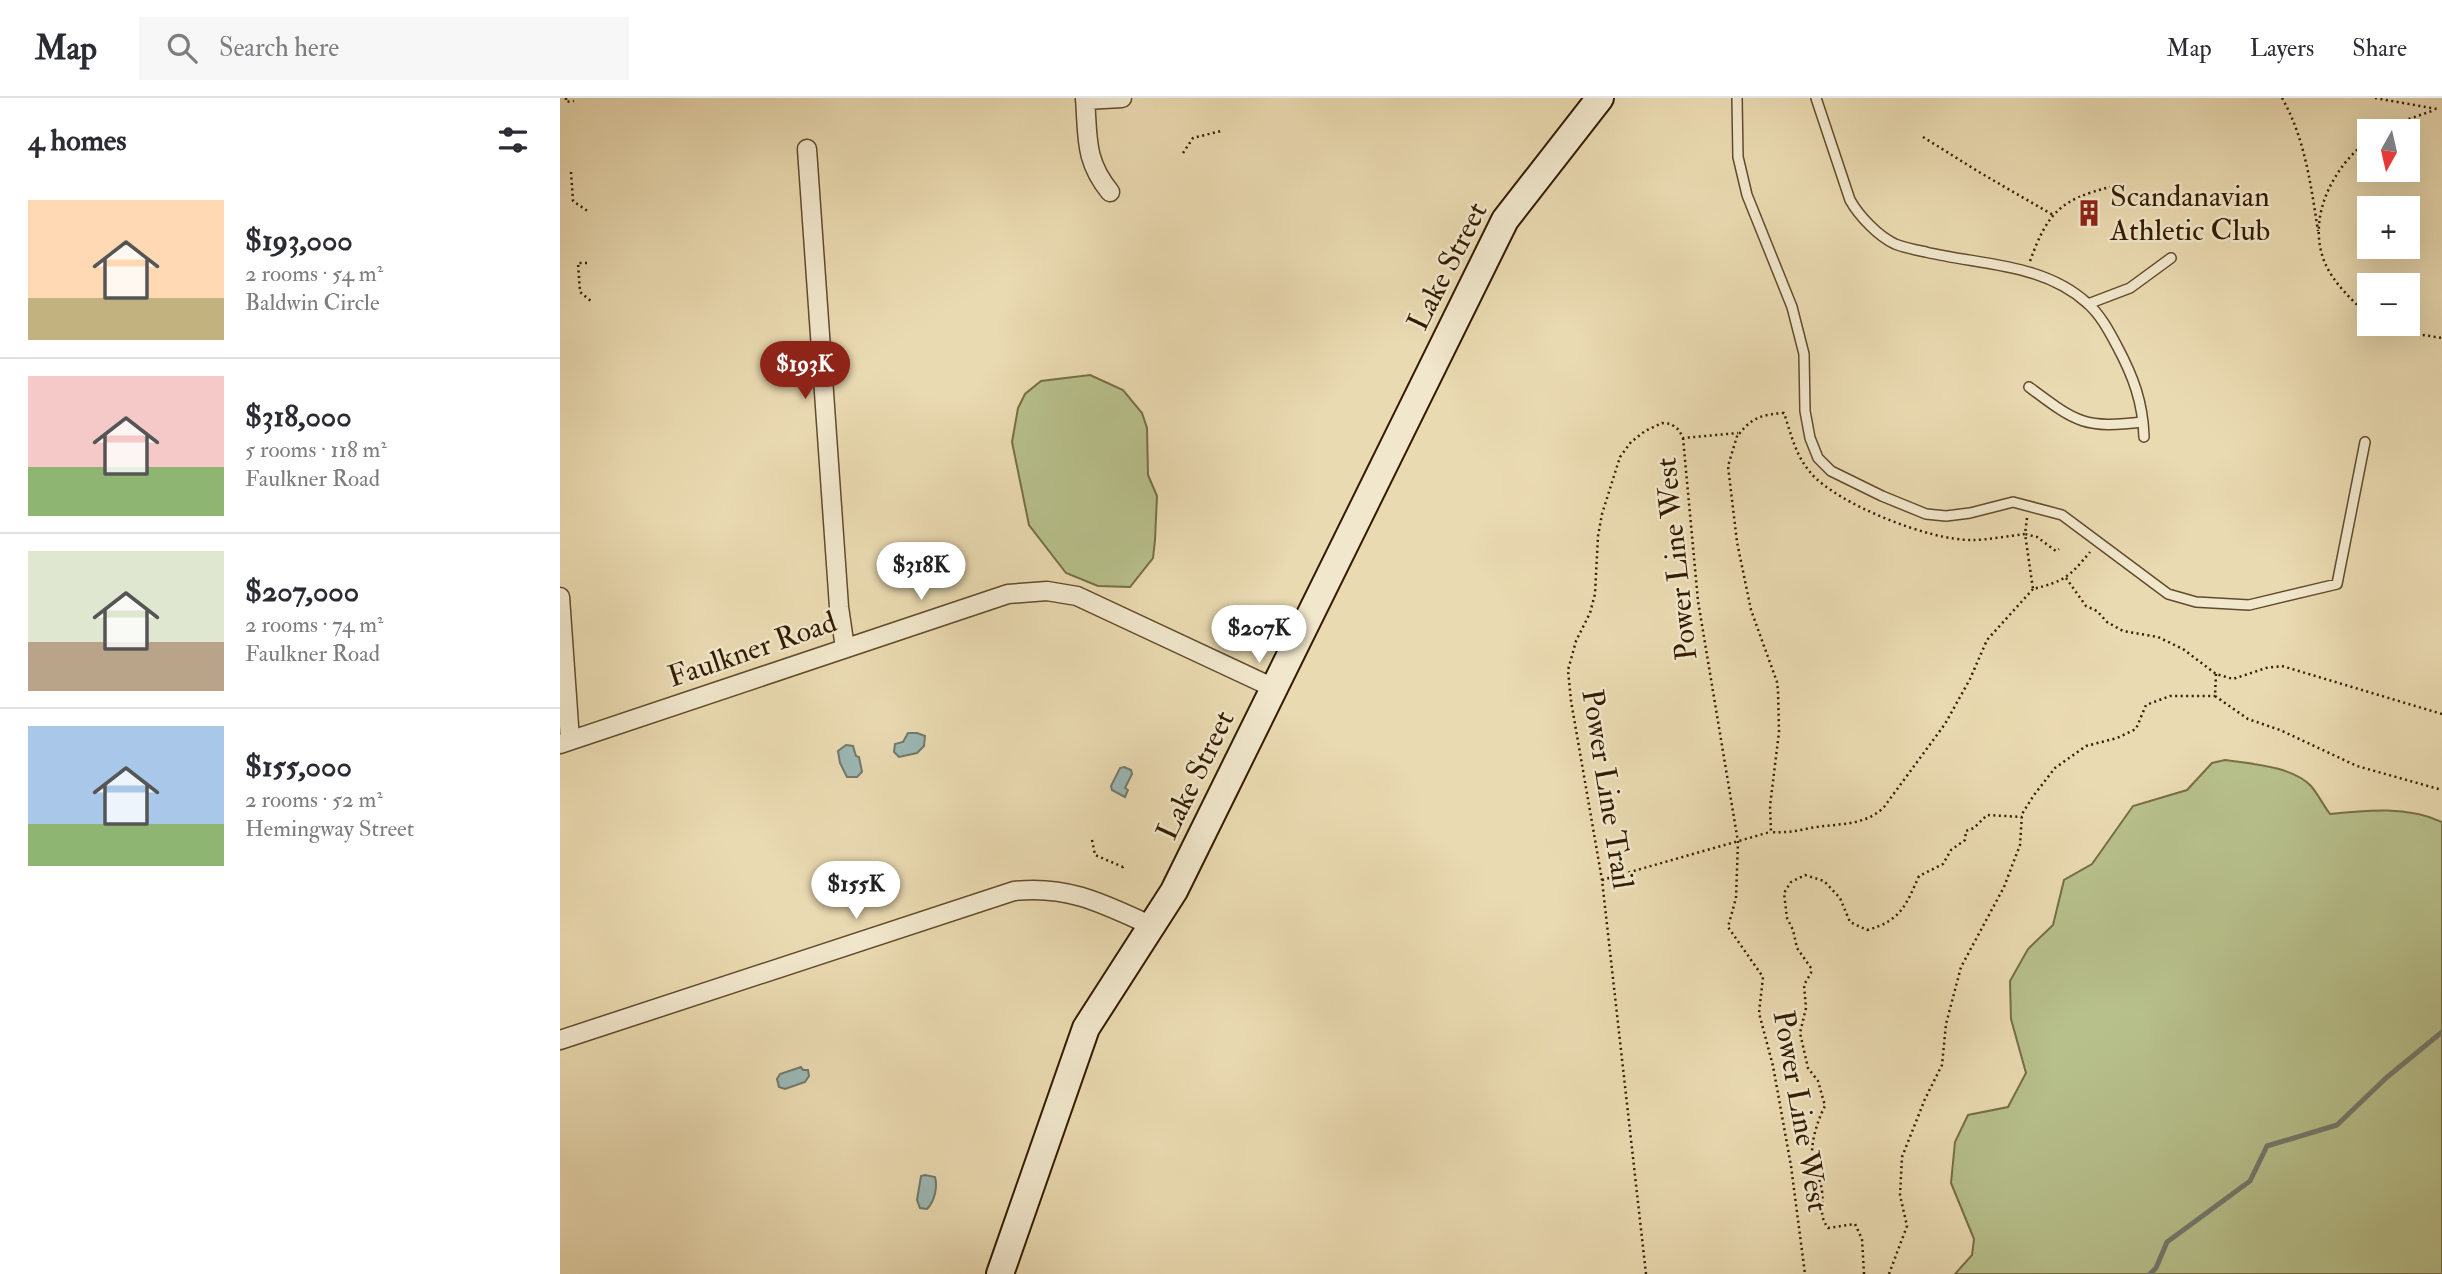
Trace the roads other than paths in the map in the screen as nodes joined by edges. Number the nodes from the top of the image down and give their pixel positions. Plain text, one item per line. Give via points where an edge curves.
1 (1122, 98) edge
2 (1600, 98) edge
3 (1737, 98) edge
4 (1816, 98) edge
5 (1085, 99) edge
6 (807, 149) dead end
7 (1110, 192) dead end
8 (2171, 258) dead end
9 (2088, 304) junction
10 (2029, 387) dead end
11 (2143, 422) junction
12 (2144, 436) dead end
13 (2365, 442) dead end
14 (560, 597) edge
15 (845, 648) junction
16 (1274, 688) junction
17 (565, 742) edge
18 (1152, 926) junction
19 (560, 1040) edge
20 (1000, 1274) edge

1 - 5 street
2 - 16 main road, Lake Street via 1505,220
3 - 13 lane via 1738,157 1746,195 1793,307 1804,354 1810,438 1818,458 1831,471 1926,514 1970,513 2013,502 2062,515 2168,594 2196,602 2249,605 2337,584
4 - 9 lane via 1850,200 1886,238 1940,256 2026,271
5 - 7 street via 1089,154
6 - 15 street
8 - 9 lane via 2130,288
9 - 11 lane via 2128,367 2141,399
10 - 11 lane via 2067,415 2090,424
11 - 12 lane
14 - 17 street
15 - 16 street, Faulkner Road via 1008,594 1046,591 1077,596
15 - 17 street, Faulkner Road
16 - 18 main road, Lake Street via 1174,891
18 - 19 street via 1085,896 1037,889 1014,891
18 - 20 main road, Lake Street via 1086,1028

